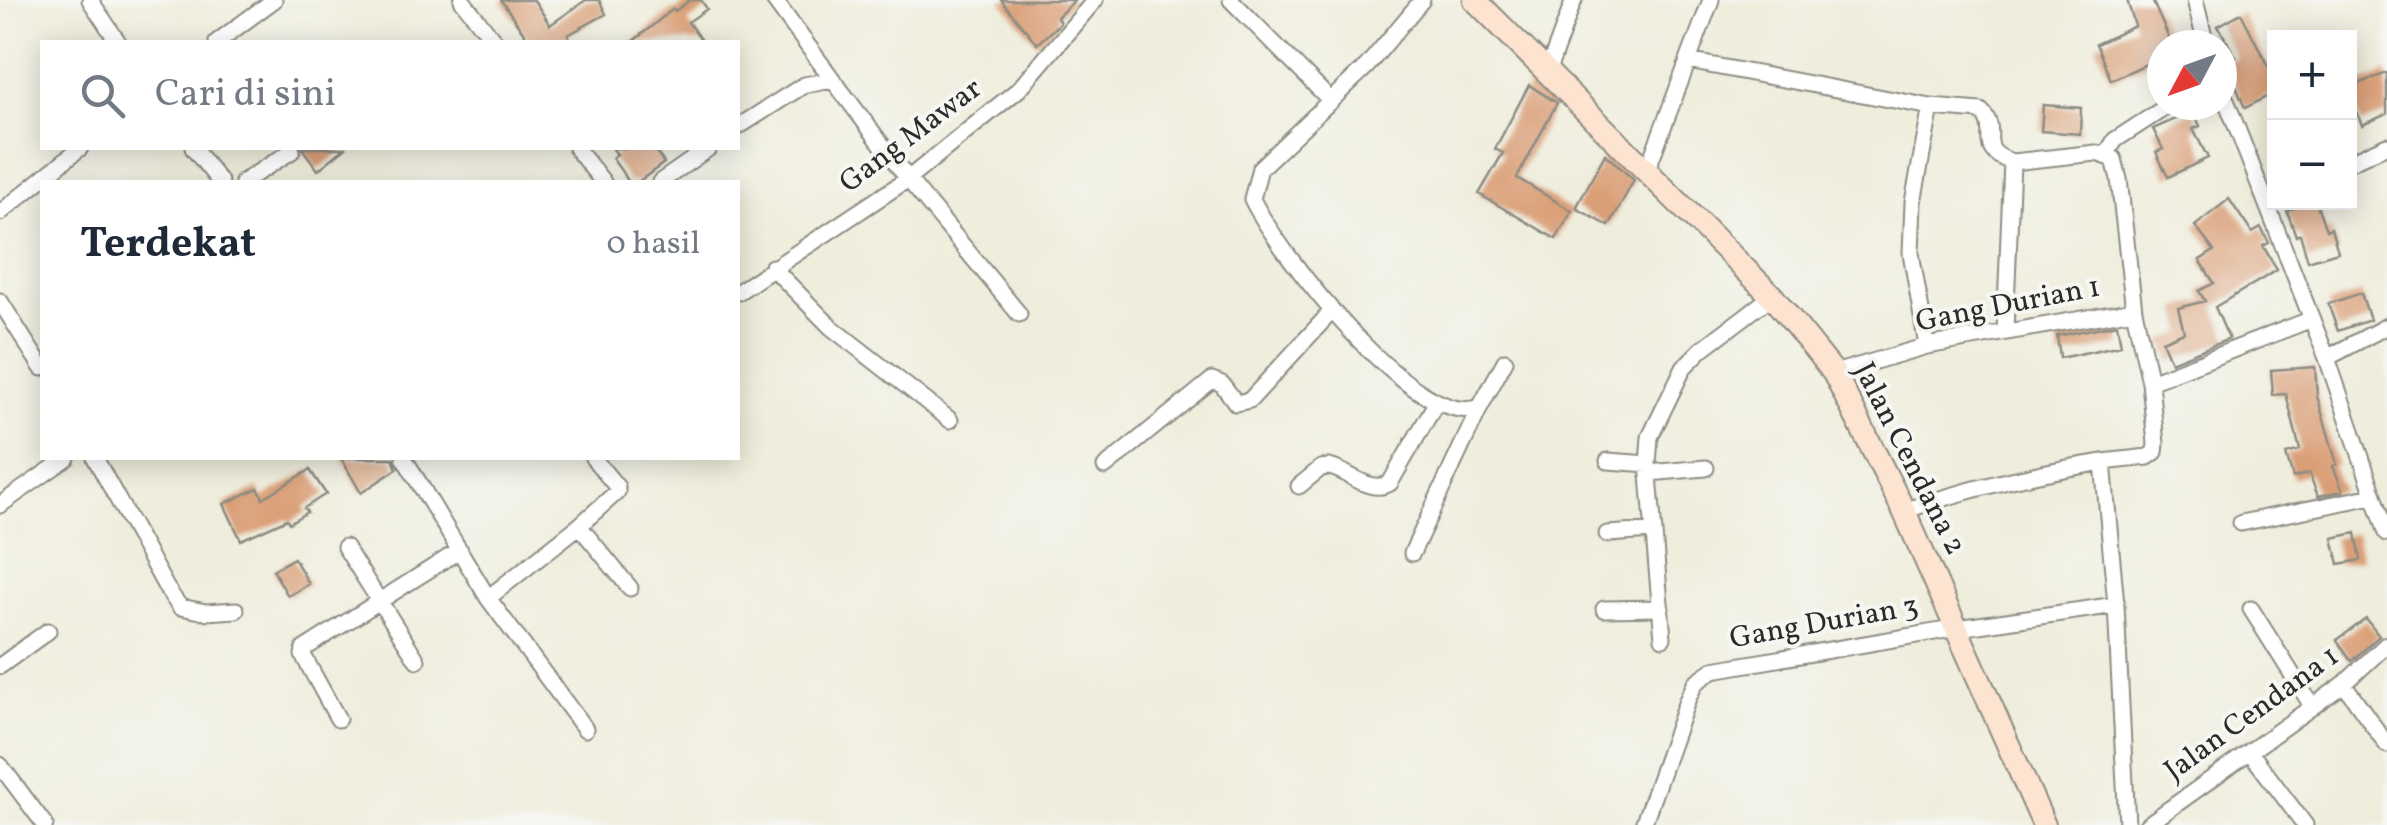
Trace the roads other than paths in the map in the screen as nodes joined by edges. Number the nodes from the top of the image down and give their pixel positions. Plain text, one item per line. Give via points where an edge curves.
1 (90, 0) edge
2 (274, 0) edge
3 (462, 0) edge
4 (774, 0) edge
5 (1096, 0) edge
6 (1231, 0) edge
7 (1422, 0) edge
8 (1476, 0) edge
9 (1574, 0) edge
10 (2195, 0) edge
11 (1705, 2) edge
12 (2202, 30) edge
13 (117, 40) edge
14 (220, 40) edge
15 (493, 40) edge
16 (1688, 61) junction
17 (1548, 73) junction
18 (833, 80) junction
19 (1331, 100) junction
20 (1931, 107) junction
21 (2147, 119) edge
22 (2235, 120) edge
23 (740, 126) edge
24 (2387, 145) edge
25 (78, 150) edge
26 (195, 150) edge
27 (578, 150) edge
28 (706, 150) edge
29 (292, 151) dead end
30 (2106, 155) junction
31 (2357, 159) edge
32 (2012, 162) junction
33 (1647, 170) junction
34 (55, 177) edge
35 (908, 179) junction
36 (218, 180) edge
37 (246, 180) edge
38 (601, 180) edge
39 (663, 180) edge
40 (40, 186) edge
41 (2267, 191) edge
42 (2274, 210) edge
43 (1, 211) edge
44 (772, 268) junction
45 (740, 291) edge
46 (1772, 296) junction
47 (0, 301) edge
48 (2134, 310) junction
49 (1331, 312) junction
50 (1019, 314) dead end
51 (2312, 319) junction
52 (2387, 326) edge
53 (2005, 332) junction
54 (1927, 346) junction
55 (2327, 358) junction
56 (1505, 361) dead end
57 (40, 365) edge
58 (1834, 373) junction
59 (2150, 382) junction
60 (1436, 403) junction
61 (1480, 408) junction
62 (950, 420) dead end
63 (64, 460) edge
64 (95, 460) edge
65 (405, 460) edge
66 (594, 460) edge
67 (1608, 462) dead end
68 (2103, 462) junction
69 (1105, 467) dead end
70 (1648, 468) junction
71 (1706, 468) dead end
72 (1298, 486) dead end
73 (2374, 496) junction
74 (0, 505) edge
75 (1904, 511) junction
76 (2241, 523) dead end
77 (579, 526) junction
78 (1654, 531) junction
79 (2387, 532) edge
80 (1607, 534) dead end
81 (345, 547) dead end
82 (460, 550) junction
83 (1412, 553) dead end
84 (630, 588) dead end
85 (488, 598) junction
86 (379, 602) junction
87 (2116, 605) junction
88 (1660, 608) junction
89 (1604, 609) dead end
90 (2251, 609) dead end
91 (236, 610) dead end
92 (1958, 628) junction
93 (48, 631) dead end
94 (1663, 638) dead end
95 (2387, 644) edge
96 (417, 660) dead end
97 (0, 666) edge
98 (2344, 684) junction
99 (2312, 706) junction
100 (338, 720) dead end
101 (585, 729) dead end
102 (2387, 745) edge
103 (2250, 752) junction
104 (0, 765) edge
105 (45, 825) edge
106 (1643, 825) edge
107 (2044, 825) edge
108 (2127, 825) edge
109 (2147, 825) edge
110 (2305, 825) edge

1 - 13 street
2 - 14 street
3 - 15 street
4 - 18 street
5 - 35 street, Gang Mawar via 1019,88
6 - 19 street
7 - 19 street
8 - 17 street, Jalan Cendana 2
9 - 17 street
10 - 12 street
11 - 16 street
16 - 20 street
16 - 33 street
17 - 33 street, Jalan Cendana 2
18 - 23 street via 804,84
18 - 35 street
19 - 49 street via 1260,168 1252,199
20 - 32 street via 1981,111 1988,118 1990,150
20 - 54 street via 1913,202 1912,253
21 - 30 street via 2115,140
22 - 41 street
24 - 31 street
25 - 34 street
26 - 36 street
27 - 38 street
28 - 39 street
29 - 37 street
30 - 32 street
30 - 48 street via 2114,159 2119,179
32 - 53 street
33 - 46 street, Jalan Cendana 2
35 - 44 street, Gang Mawar
35 - 50 street
40 - 43 street
42 - 51 street
44 - 45 street, Gang Mawar
44 - 62 street via 831,327
46 - 58 street, Jalan Cendana 2
46 - 70 street via 1684,367 1650,437
47 - 57 street
48 - 53 street, Gang Durian 1
48 - 59 street
49 - 60 street via 1378,360
49 - 69 street via 1250,400 1236,403 1212,380
51 - 55 street
51 - 59 street
52 - 55 street
53 - 54 street, Gang Durian 1
54 - 58 street, Gang Durian 1
55 - 73 street
56 - 61 street
58 - 75 street, Jalan Cendana 2
59 - 68 street via 2155,452
60 - 61 street via 1461,412
60 - 72 street via 1384,488 1328,467
61 - 83 street
63 - 74 street
64 - 91 street via 180,607
65 - 82 street
66 - 77 street via 616,492
67 - 70 street
68 - 75 street via 1971,488
68 - 87 street
70 - 71 street
70 - 78 street
73 - 76 street
73 - 79 street
75 - 92 street, Jalan Cendana 2
77 - 84 street
77 - 85 street
78 - 80 street
78 - 88 street
81 - 86 street
82 - 85 street
82 - 86 street
85 - 101 street
86 - 96 street
86 - 100 street via 302,655
87 - 92 street, Gang Durian 3
87 - 108 street
88 - 89 street
88 - 94 street
90 - 99 street
92 - 106 street, Gang Durian 3 via 1713,670 1688,698
92 - 107 street, Jalan Cendana 2
93 - 97 street
95 - 98 street, Jalan Cendana 1
98 - 99 street, Jalan Cendana 1
98 - 102 street
99 - 103 street, Jalan Cendana 1
103 - 109 street, Jalan Cendana 1
103 - 110 street
104 - 105 street

